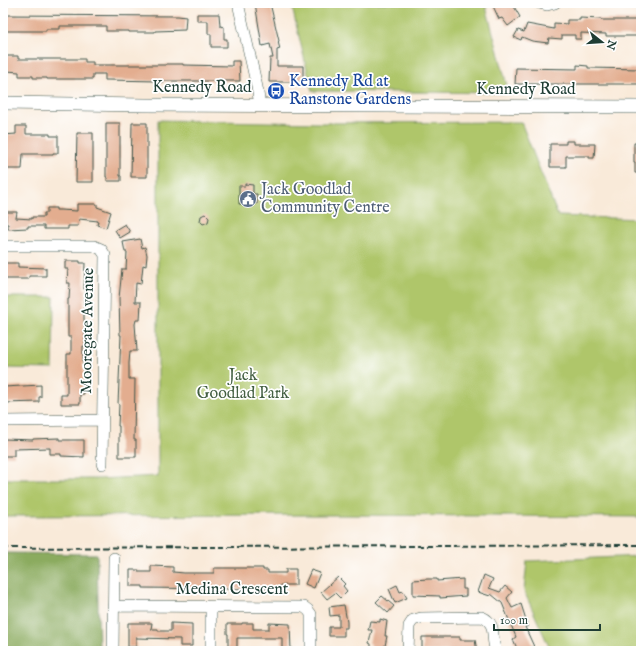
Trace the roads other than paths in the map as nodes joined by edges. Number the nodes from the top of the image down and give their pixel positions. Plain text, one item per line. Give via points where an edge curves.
1 (238, 3) edge
2 (539, 3) edge
3 (554, 3) edge
4 (3, 103) edge
5 (260, 105) junction
6 (641, 106) edge
7 (3, 246) edge
8 (102, 420) junction
9 (3, 421) edge
10 (102, 464) dead end
11 (114, 558) dead end
12 (113, 606) junction
13 (211, 607) junction
14 (113, 651) edge
15 (212, 651) edge
16 (311, 651) edge
17 (408, 651) edge
18 (496, 651) edge

1 - 5 street
2 - 3 street
4 - 5 main road, Kennedy Road
5 - 6 main road, Kennedy Road
7 - 8 street, Mooregate Avenue via 94,246 101,249 105,255
8 - 9 street
8 - 10 street, Mooregate Avenue
11 - 12 street
12 - 13 street, Medina Crescent
12 - 14 street
13 - 15 street
13 - 16 street, Medina Crescent via 304,607 311,614
17 - 18 street via 409,626 413,620 482,617 492,626

